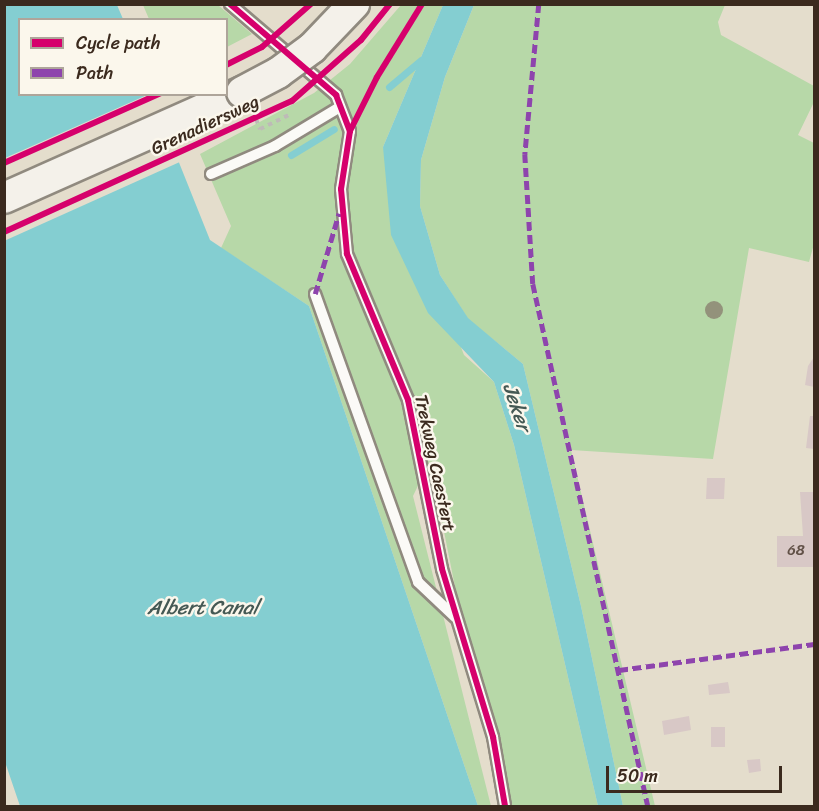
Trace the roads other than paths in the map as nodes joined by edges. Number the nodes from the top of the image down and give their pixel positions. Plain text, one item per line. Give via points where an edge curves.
1 (230, 4) edge
2 (354, 4) edge
3 (340, 107) junction
4 (211, 174) dead end
5 (4, 198) edge
6 (315, 294) dead end
7 (455, 617) junction
8 (505, 807) edge

1 - 3 lane, Trekweg Caestert via 336,95
2 - 5 main road, Grenadiersweg, bridge via 312,48 278,74
3 - 4 lane via 275,146
3 - 7 lane, Trekweg Caestert via 350,132 341,189 347,254 408,400
6 - 7 lane via 418,582
7 - 8 lane, Trekweg Caestert via 493,737

